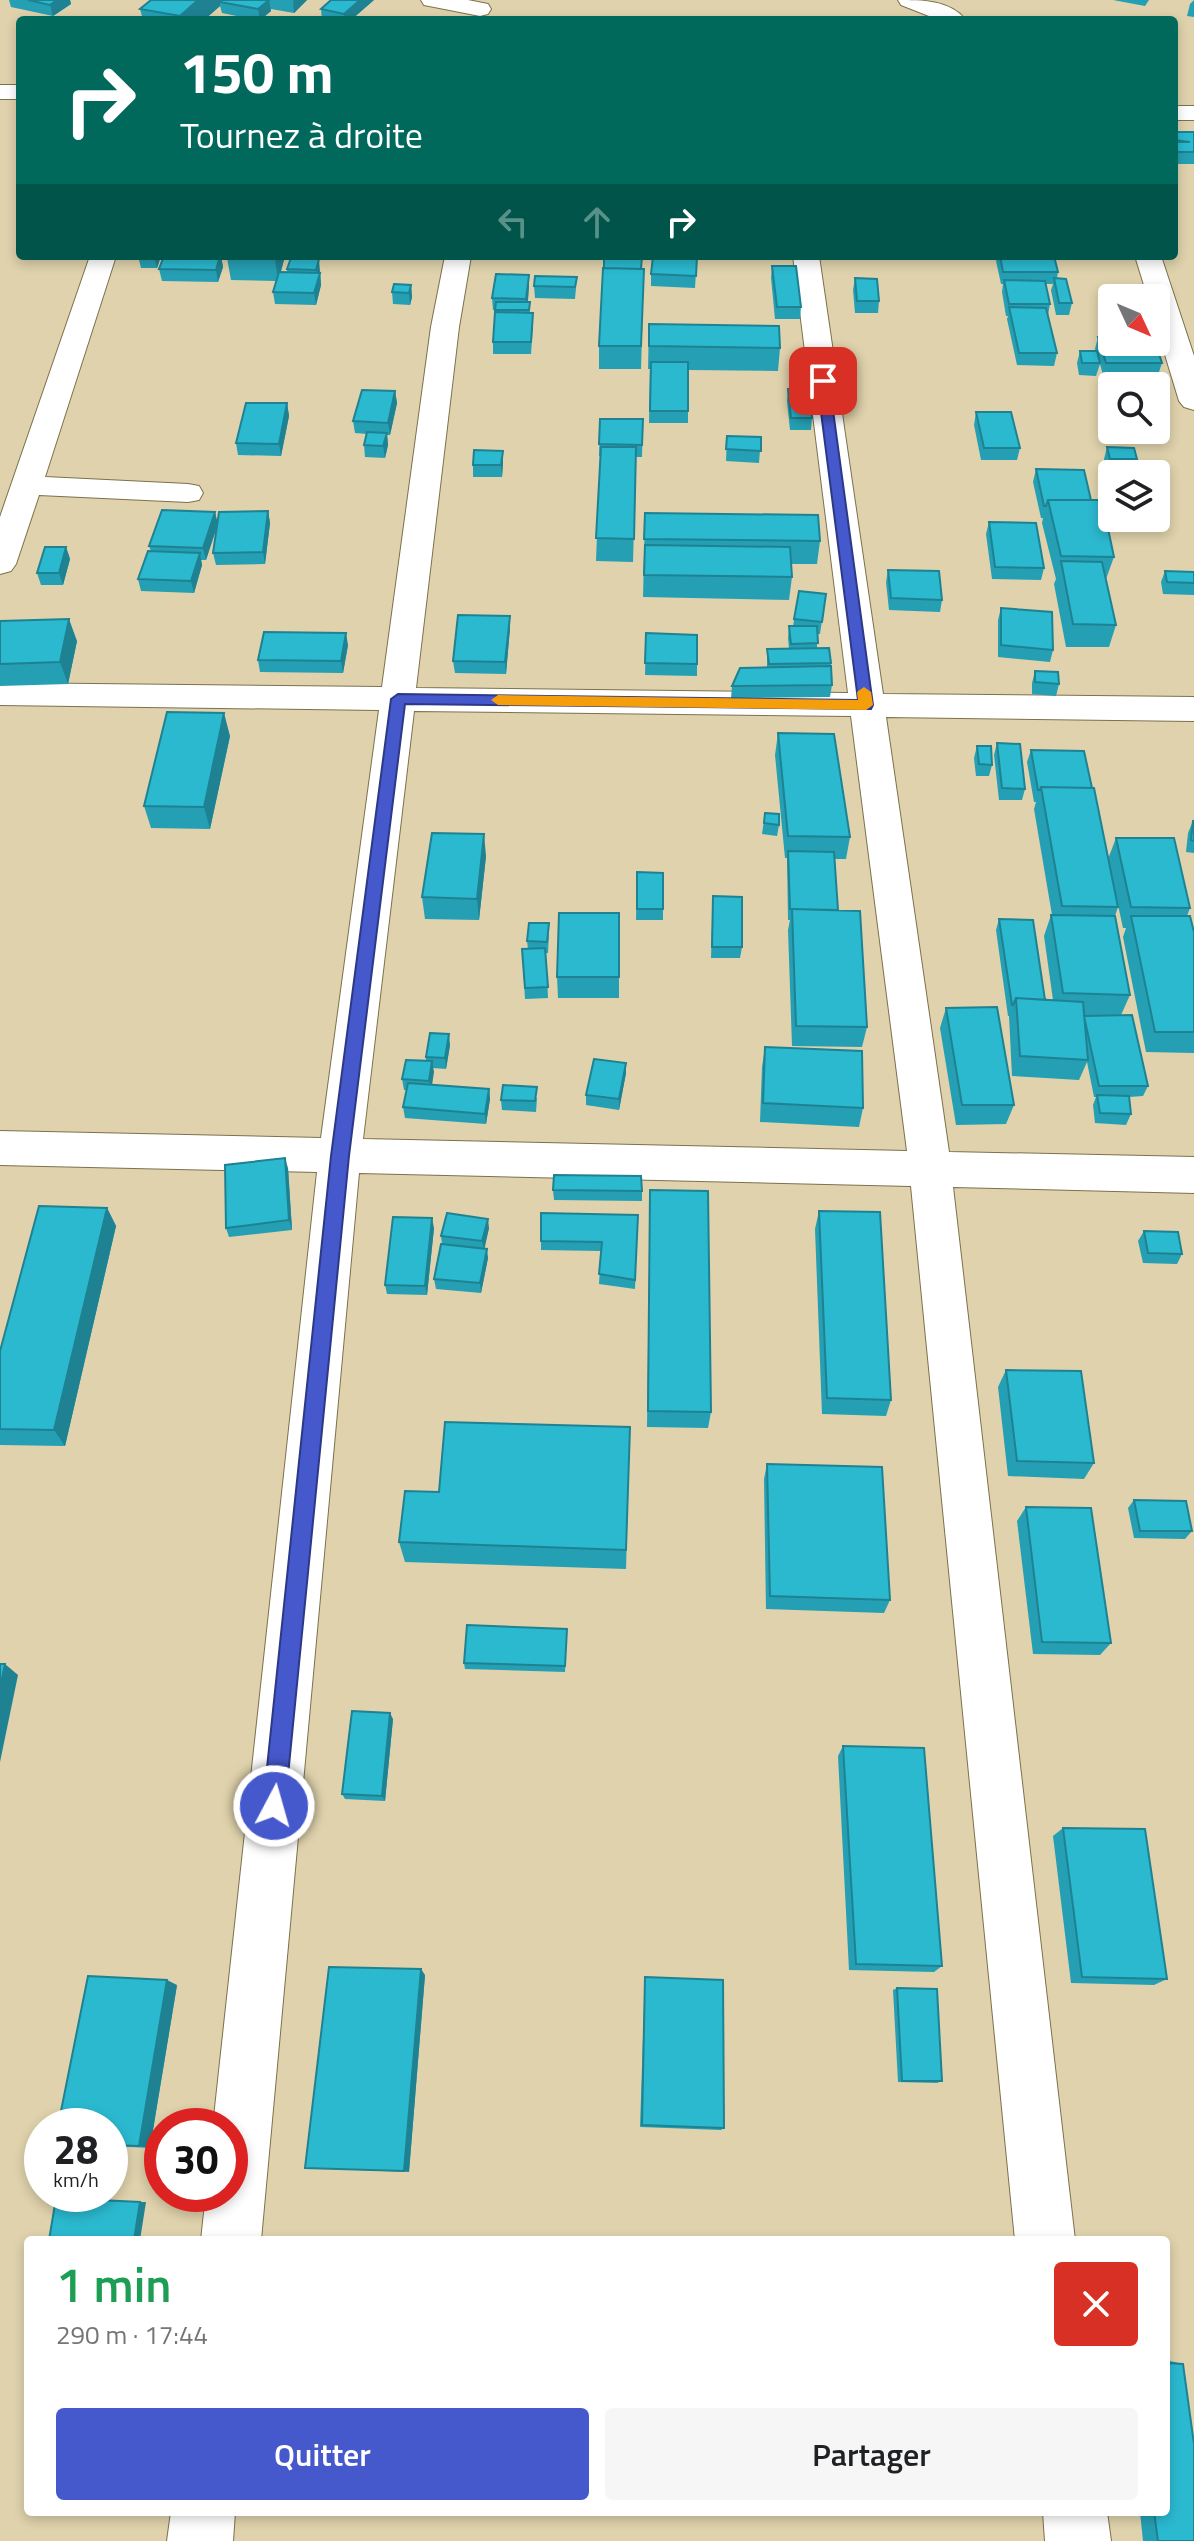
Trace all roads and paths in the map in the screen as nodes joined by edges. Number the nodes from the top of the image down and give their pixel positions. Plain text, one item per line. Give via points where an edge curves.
1 (432, 0) edge
2 (909, 0) edge
3 (479, 10) edge
4 (949, 16) edge
5 (102, 260) edge
6 (457, 260) edge
7 (807, 260) edge
8 (1149, 260) edge
9 (1194, 401) edge
10 (28, 485) junction
11 (188, 493) dead end
12 (0, 564) edge
13 (0, 694) edge
14 (398, 699) junction
15 (866, 705) junction
16 (1194, 709) edge
17 (0, 1148) edge
18 (340, 1156) junction
19 (930, 1169) junction
20 (1194, 1175) edge
21 (231, 2236) edge
22 (1045, 2236) edge
23 (203, 2516) edge
24 (1075, 2516) edge
25 (200, 2541) edge
26 (1078, 2541) edge

1 - 3 street
2 - 4 street
5 - 10 street
6 - 14 street
7 - 15 street
8 - 9 street
10 - 11 street
10 - 12 street
13 - 14 street
14 - 15 street
14 - 18 street
15 - 16 street
15 - 19 street
17 - 18 street
18 - 19 street
18 - 21 street
19 - 20 street
19 - 22 street
23 - 25 street
24 - 26 street

